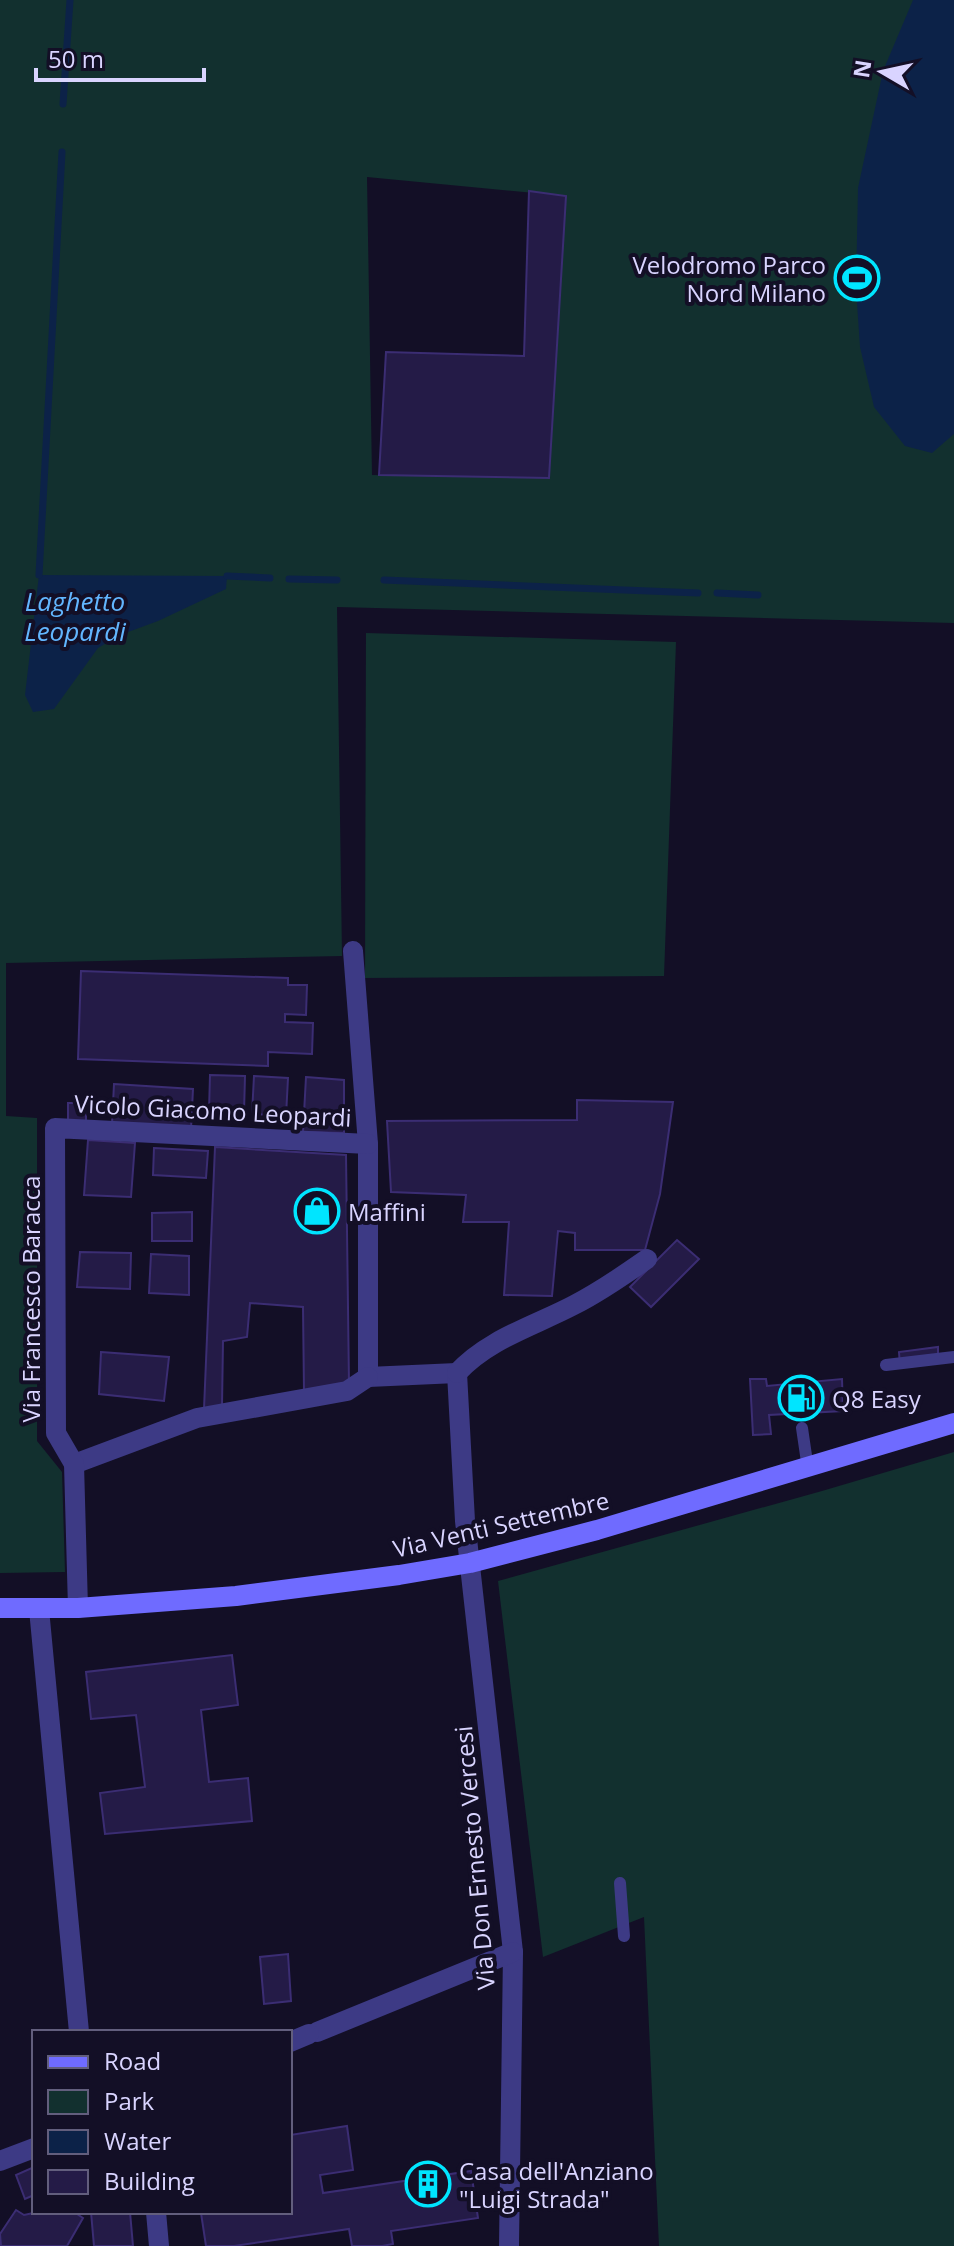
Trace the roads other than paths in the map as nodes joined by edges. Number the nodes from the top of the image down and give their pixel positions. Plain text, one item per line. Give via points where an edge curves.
1 (353, 951) dead end
2 (55, 1128) joint
3 (368, 1144) junction
4 (647, 1259) dead end
5 (954, 1357) edge
6 (886, 1365) dead end
7 (457, 1373) junction
8 (368, 1377) junction
9 (954, 1423) edge
10 (802, 1428) dead end
11 (74, 1464) junction
12 (808, 1469) junction
13 (470, 1563) junction
14 (0, 1608) edge
15 (78, 1608) junction
16 (39, 1609) junction
17 (620, 1883) dead end
18 (624, 1936) dead end
19 (513, 1952) junction
20 (79, 2030) edge
21 (305, 2036) edge
22 (32, 2149) edge
23 (0, 2161) edge
24 (156, 2214) edge
25 (159, 2246) edge
26 (509, 2246) edge

1 - 3 street
2 - 3 street, Vicolo Giacomo Leopardi
2 - 11 street, Via Francesco Baracca via 56,1433
3 - 8 street
4 - 7 street via 574,1305 511,1334
5 - 6 lane
7 - 8 street
7 - 13 street, Via Don Ernesto Vercesi
8 - 11 street via 347,1391 197,1418
9 - 12 street, Via Venti Settembre
10 - 12 lane
11 - 15 street, Via Francesco Baracca
12 - 13 street, Via Venti Settembre
13 - 15 street, Via Venti Settembre via 236,1596
13 - 19 street, Via Don Ernesto Vercesi
14 - 16 street, Via Venti Settembre
15 - 16 street, Via Venti Settembre
16 - 20 street
17 - 18 lane
19 - 21 street
19 - 26 street, Via Don Ernesto Vercesi
22 - 23 street
24 - 25 street

